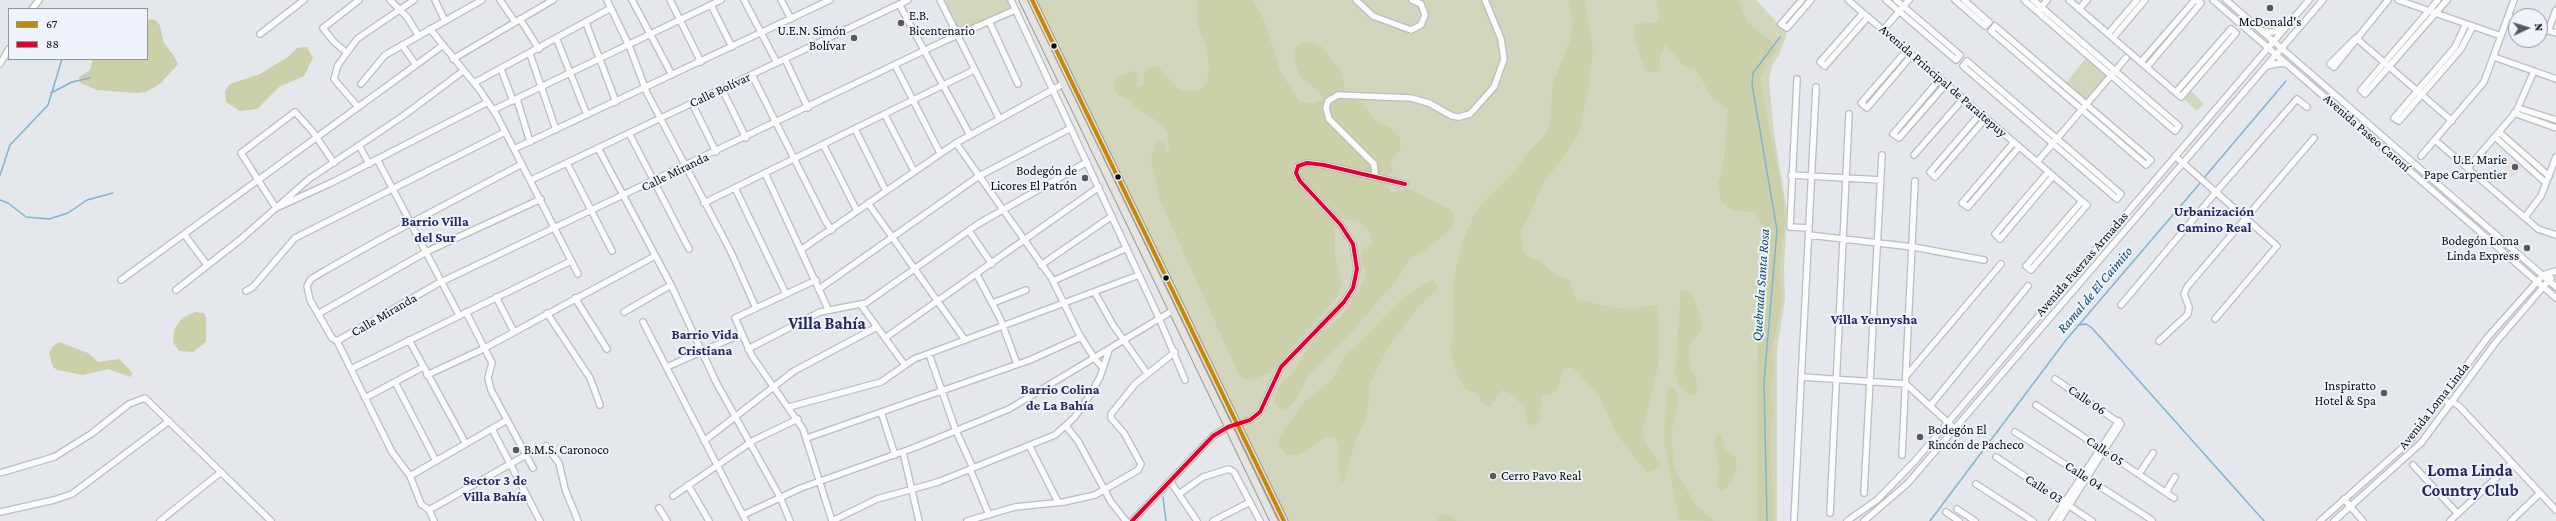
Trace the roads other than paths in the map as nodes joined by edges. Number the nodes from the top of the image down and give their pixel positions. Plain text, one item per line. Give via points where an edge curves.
1 (39, 0) edge
2 (304, 0) edge
3 (359, 0) edge
4 (390, 0) edge
5 (414, 0) edge
6 (435, 0) edge
7 (482, 0) edge
8 (500, 0) edge
9 (553, 0) edge
10 (608, 0) edge
11 (632, 0) edge
12 (670, 0) edge
13 (705, 0) edge
14 (721, 0) edge
15 (744, 0) edge
16 (781, 0) edge
17 (830, 0) edge
18 (908, 0) edge
19 (940, 0) edge
20 (1011, 0) edge
21 (1023, 0) edge
22 (1032, 0) edge
23 (1356, 0) edge
24 (1412, 0) edge
25 (1485, 0) edge
26 (1802, 0) edge
27 (1811, 0) edge
28 (1848, 0) edge
29 (1886, 0) edge
30 (1896, 0) edge
31 (1909, 0) edge
32 (1955, 0) edge
33 (1964, 0) edge
34 (2024, 0) edge
35 (2033, 0) edge
36 (2047, 0) edge
37 (2069, 0) edge
38 (2087, 0) edge
39 (2137, 0) edge
40 (2145, 0) edge
41 (2196, 0) edge
42 (2213, 0) edge
43 (2226, 0) edge
44 (2309, 0) edge
45 (2323, 0) edge
46 (2388, 0) edge
47 (2398, 0) edge
48 (2438, 0) edge
49 (2447, 0) edge
50 (473, 2) edge
51 (819, 2) edge
52 (2076, 2) edge
53 (899, 4) junction
54 (710, 6) junction
55 (33, 8) edge
56 (400, 8) junction
57 (611, 8) junction
58 (1901, 9) junction
59 (2039, 9) junction
60 (2079, 9) junction
61 (1015, 10) junction
62 (2556, 10) edge
63 (2429, 11) junction
64 (1863, 12) junction
65 (2436, 13) junction
66 (2508, 16) edge
67 (1868, 17) junction
68 (791, 19) junction
69 (445, 21) junction
70 (517, 21) junction
71 (680, 21) junction
72 (989, 21) junction
73 (586, 23) junction
74 (2466, 24) junction
75 (2473, 26) junction
76 (2286, 28) junction
77 (430, 29) junction
78 (1883, 30) junction
79 (2262, 31) junction
80 (2548, 31) joint
81 (2556, 33) edge
82 (260, 34) dead end
83 (761, 34) junction
84 (2108, 34) junction
85 (418, 35) junction
86 (957, 35) junction
87 (650, 36) junction
88 (2501, 36) junction
89 (2292, 37) junction
90 (2113, 38) junction
91 (2356, 38) junction
92 (2258, 39) junction
93 (557, 40) junction
94 (2274, 41) junction
95 (402, 45) junction
96 (629, 45) junction
97 (442, 46) junction
98 (732, 48) junction
99 (2268, 48) junction
100 (2282, 48) junction
101 (539, 49) junction
102 (924, 50) junction
103 (1907, 50) junction
104 (8, 51) edge
105 (346, 53) junction
106 (530, 54) junction
107 (1912, 55) junction
108 (2276, 55) junction
109 (2452, 56) junction
110 (2494, 57) junction
111 (2126, 58) dead end
112 (2260, 58) junction
113 (2292, 58) junction
114 (453, 59) junction
115 (601, 59) junction
116 (785, 60) junction
117 (701, 62) junction
118 (2141, 62) junction
119 (777, 63) junction
120 (0, 64) edge
121 (2287, 64) junction
122 (416, 65) junction
123 (895, 65) junction
124 (2387, 65) junction
125 (2147, 67) junction
126 (2265, 67) junction
127 (501, 69) junction
128 (974, 70) junction
129 (2115, 70) junction
130 (463, 71) junction
131 (2534, 71) junction
132 (572, 73) junction
133 (752, 75) junction
134 (672, 76) junction
135 (2111, 76) junction
136 (1797, 79) dead end
137 (1940, 79) junction
138 (2556, 79) edge
139 (474, 83) junction
140 (361, 84) dead end
141 (1018, 84) dead end
142 (1063, 84) junction
143 (1946, 84) junction
144 (943, 86) junction
145 (541, 87) junction
146 (1816, 87) dead end
147 (645, 88) junction
148 (722, 89) junction
149 (1053, 90) junction
150 (2176, 92) junction
151 (2420, 93) junction
152 (2073, 97) junction
153 (1963, 99) junction
154 (515, 100) junction
155 (913, 101) junction
156 (488, 102) junction
157 (616, 102) junction
158 (692, 103) junction
159 (2086, 104) junction
160 (358, 107) junction
161 (2307, 107) dead end
162 (808, 108) junction
163 (2518, 108) junction
164 (493, 110) junction
165 (2082, 110) junction
166 (2514, 113) junction
167 (1849, 114) dead end
168 (1980, 114) junction
169 (588, 115) junction
170 (885, 115) junction
171 (660, 118) junction
172 (999, 118) junction
173 (1986, 118) junction
174 (2556, 120) edge
175 (2452, 121) junction
176 (777, 123) junction
177 (1071, 128) junction
178 (2556, 128) edge
179 (855, 129) junction
180 (556, 130) junction
181 (505, 132) junction
182 (628, 133) junction
183 (970, 135) junction
184 (2497, 135) junction
185 (317, 138) junction
186 (746, 138) junction
187 (2057, 138) junction
188 (2314, 138) dead end
189 (2435, 140) junction
190 (530, 142) junction
191 (2014, 142) junction
192 (956, 143) junction
193 (824, 144) junction
194 (2053, 144) junction
195 (359, 145) junction
196 (2019, 147) junction
197 (598, 148) junction
198 (514, 149) junction
199 (716, 152) junction
200 (940, 153) junction
201 (1882, 154) dead end
202 (1914, 155) dead end
203 (2175, 156) junction
204 (2422, 156) dead end
205 (2556, 157) edge
206 (795, 158) junction
207 (377, 159) junction
208 (1087, 162) junction
209 (2037, 162) junction
210 (334, 163) junction
211 (567, 163) junction
212 (2183, 163) junction
213 (369, 164) junction
214 (522, 164) junction
215 (686, 167) junction
216 (2468, 168) junction
217 (914, 171) junction
218 (765, 173) junction
219 (2051, 174) junction
220 (1791, 175) junction
221 (979, 176) junction
222 (1375, 176) junction
223 (1811, 176) junction
224 (2549, 176) junction
225 (1846, 178) junction
226 (531, 180) junction
227 (1881, 180) junction
228 (258, 181) junction
229 (1915, 181) dead end
230 (655, 182) junction
231 (2546, 183) junction
232 (1404, 184) dead end
233 (392, 187) junction
234 (1099, 187) junction
235 (735, 188) junction
236 (886, 191) junction
237 (2216, 192) junction
238 (623, 197) junction
239 (541, 198) junction
240 (704, 203) junction
241 (868, 203) junction
242 (2084, 203) junction
243 (276, 208) junction
244 (1002, 209) junction
245 (857, 211) junction
246 (592, 212) junction
247 (1112, 216) junction
248 (2525, 217) junction
249 (2246, 218) junction
250 (410, 222) junction
251 (1809, 228) junction
252 (556, 229) junction
253 (832, 230) junction
254 (969, 231) junction
255 (184, 234) junction
256 (1809, 235) junction
257 (2556, 235) edge
258 (892, 236) junction
259 (1843, 238) junction
260 (1024, 240) junction
261 (1878, 243) junction
262 (1913, 246) junction
263 (1127, 248) junction
264 (689, 249) dead end
265 (802, 249) junction
266 (612, 250) dead end
267 (426, 252) junction
268 (655, 256) junction
269 (1984, 260) dead end
270 (571, 261) junction
271 (992, 264) junction
272 (2001, 264) dead end
273 (207, 265) junction
274 (1041, 265) junction
275 (915, 270) junction
276 (2554, 272) edge
277 (578, 274) dead end
278 (977, 275) junction
279 (1139, 275) junction
280 (2543, 275) junction
281 (121, 280) dead end
282 (816, 280) junction
283 (1054, 281) junction
284 (2537, 281) junction
285 (442, 282) junction
286 (2550, 282) junction
287 (671, 285) junction
288 (2028, 286) dead end
289 (2556, 287) edge
290 (2544, 288) junction
291 (819, 289) junction
292 (176, 290) dead end
293 (1026, 290) dead end
294 (246, 291) dead end
295 (1095, 293) junction
296 (786, 294) junction
297 (496, 297) junction
298 (575, 298) junction
299 (2556, 298) edge
300 (938, 302) junction
301 (993, 303) junction
302 (1064, 304) junction
303 (861, 305) junction
304 (2121, 306) dead end
305 (756, 308) junction
306 (828, 309) junction
307 (1172, 311) junction
308 (466, 312) junction
309 (624, 312) dead end
310 (547, 313) junction
311 (318, 314) junction
312 (459, 315) junction
313 (1159, 318) junction
314 (2215, 319) dead end
315 (643, 322) dead end
316 (1004, 326) junction
317 (877, 327) junction
318 (514, 332) junction
319 (741, 334) junction
320 (1081, 337) junction
321 (885, 338) junction
322 (409, 340) junction
323 (965, 340) junction
324 (1124, 340) junction
325 (337, 341) junction
326 (2159, 341) dead end
327 (485, 347) junction
328 (607, 349) dead end
329 (748, 349) junction
330 (1109, 350) junction
331 (701, 351) junction
332 (1175, 352) junction
333 (929, 354) junction
334 (1095, 359) junction
335 (904, 364) junction
336 (1017, 364) junction
337 (667, 367) junction
338 (423, 368) junction
339 (1103, 368) junction
340 (351, 369) junction
341 (1147, 373) junction
342 (427, 375) junction
343 (1907, 375) junction
344 (1802, 377) junction
345 (1836, 379) junction
346 (2055, 379) dead end
347 (1186, 380) dead end
348 (1871, 381) junction
349 (395, 382) junction
350 (1906, 384) junction
351 (774, 387) junction
352 (2451, 387) junction
353 (941, 390) junction
354 (2458, 393) junction
355 (365, 398) junction
356 (2443, 398) junction
357 (2453, 402) junction
358 (600, 405) dead end
359 (2036, 405) dead end
360 (1930, 406) junction
361 (789, 407) junction
362 (881, 412) junction
363 (735, 417) junction
364 (798, 419) junction
365 (507, 420) junction
366 (169, 421) junction
367 (1948, 422) junction
368 (1236, 425) junction
369 (1066, 426) junction
370 (1228, 427) junction
371 (492, 429) junction
372 (1955, 429) junction
373 (956, 431) junction
374 (2015, 432) dead end
375 (807, 438) junction
376 (704, 441) junction
377 (749, 443) junction
378 (466, 444) junction
379 (546, 446) dead end
380 (1030, 447) junction
381 (2103, 449) junction
382 (903, 452) junction
383 (2153, 452) dead end
384 (526, 455) junction
385 (895, 455) junction
386 (1902, 455) dead end
387 (1996, 457) dead end
388 (436, 461) junction
389 (2512, 463) junction
390 (512, 464) junction
391 (716, 464) junction
392 (2413, 465) dead end
393 (533, 468) dead end
394 (972, 469) junction
395 (221, 472) junction
396 (0, 473) edge
397 (2139, 474) junction
398 (410, 476) junction
399 (2085, 477) junction
400 (2175, 477) dead end
401 (819, 481) junction
402 (1170, 481) junction
403 (1976, 484) dead end
404 (688, 485) junction
405 (910, 489) junction
406 (1105, 490) junction
407 (2166, 492) junction
408 (1864, 493) dead end
409 (2540, 493) junction
410 (1179, 494) junction
411 (673, 496) dead end
412 (780, 498) junction
413 (2174, 498) dead end
414 (2344, 500) junction
415 (1058, 502) junction
416 (1250, 502) junction
417 (2067, 504) junction
418 (2350, 507) junction
419 (659, 508) dead end
420 (1957, 509) dead end
421 (429, 510) junction
422 (2556, 510) edge
423 (0, 512) edge
424 (1946, 512) dead end
425 (1830, 513) dead end
426 (2458, 514) junction
427 (989, 515) junction
428 (745, 518) edge
429 (2152, 520) edge
430 (160, 521) edge
431 (271, 521) edge
432 (434, 521) edge
433 (540, 521) edge
434 (578, 521) edge
435 (667, 521) edge
436 (709, 521) edge
437 (790, 521) edge
438 (832, 521) edge
439 (919, 521) edge
440 (967, 521) edge
441 (1126, 521) edge
442 (1132, 521) edge
443 (1197, 521) edge
444 (1213, 521) edge
445 (1260, 521) edge
446 (1274, 521) edge
447 (1284, 521) edge
448 (1794, 521) edge
449 (1847, 521) edge
450 (1864, 521) edge
451 (1959, 521) edge
452 (1976, 521) edge
453 (2033, 521) edge
454 (2052, 521) edge
455 (2059, 521) edge
456 (2092, 521) edge
457 (2320, 521) edge
458 (2334, 521) edge
459 (2363, 521) edge
460 (2450, 521) edge
461 (2511, 521) edge

1 - 55 street
2 - 82 street
3 - 105 street via 323,28
4 - 56 street
5 - 56 street
6 - 69 street
7 - 50 street
8 - 70 street
9 - 70 street
10 - 57 street
11 - 87 street
12 - 71 street
13 - 54 street
14 - 54 street
15 - 83 street
16 - 68 street
17 - 51 street
18 - 53 street, Calle Bolívar
19 - 86 street
20 - 61 street
21 - 142 main road
22 - 368 main road
23 - 24 street via 1373,16 1411,30 1422,25 1425,15 1421,4
25 - 222 street via 1501,39 1504,59 1494,87 1470,114 1452,116 1429,103 1406,97 1338,95 1328,102 1329,118 1374,164
26 - 27 street via 1781,24 1787,28
28 - 64 street, Avenida Principal de Paraitepuy
29 - 58 street
30 - 58 street
31 - 58 street
32 - 33 street via 1986,26 1990,22
34 - 59 street
35 - 59 street
36 - 59 street
37 - 52 street
38 - 60 street
39 - 84 street
40 - 90 street
41 - 118 street
41 - 125 street via 2201,3
42 - 92 street, Avenida Paseo Caroní
43 - 79 street, Avenida Paseo Caroní
44 - 76 street, Avenida Fuerzas Armadas
45 - 89 street, Avenida Fuerzas Armadas
46 - 91 street
47 - 63 street
48 - 63 street
49 - 65 street
50 - 69 street
51 - 68 street
52 - 60 street
53 - 102 street
53 - 116 street, Calle Bolívar
54 - 71 street
54 - 98 street
56 - 85 street
56 - 105 street via 357,39
57 - 73 street
57 - 96 street
58 - 58 street via 1956,60 1960,55
58 - 78 street
59 - 129 street
59 - 135 street
60 - 84 street
61 - 72 street, Calle Miranda
61 - 149 street
62 - 80 street
63 - 65 street
63 - 124 street
64 - 67 street, Avenida Principal de Paraitepuy
64 - 67 street via 1820,62 1826,66
65 - 74 street
65 - 124 street
66 - 88 street
67 - 78 street, Avenida Principal de Paraitepuy
68 - 83 street
69 - 77 street
70 - 101 street
70 - 114 street
71 - 87 street
71 - 117 street
72 - 86 street, Calle Miranda
72 - 141 street
73 - 93 street
73 - 115 street
74 - 75 street
74 - 109 street
75 - 88 street
75 - 109 street via 2463,46
76 - 79 street via 2272,32
76 - 94 street, Avenida Fuerzas Armadas
77 - 85 street
77 - 97 street
78 - 103 street, Avenida Principal de Paraitepuy
79 - 94 street, Avenida Paseo Caroní
80 - 81 street
83 - 98 street
83 - 119 street
84 - 90 street
85 - 95 street
86 - 102 street, Calle Miranda
86 - 128 street
87 - 96 street
87 - 134 street
88 - 110 street
89 - 100 street, Avenida Fuerzas Armadas
89 - 113 street
90 - 118 street
91 - 91 street via 2350,42 2330,64 2334,67
91 - 124 street
92 - 99 street, Avenida Paseo Caroní
92 - 112 street via 2262,48
93 - 101 street
93 - 132 street
94 - 99 street, Avenida Fuerzas Armadas
94 - 100 street, Avenida Paseo Caroní
95 - 122 street
95 - 140 street via 380,59
96 - 115 street
96 - 147 street
97 - 114 street
97 - 122 street
98 - 117 street
99 - 108 street, Avenida Paseo Caroní
99 - 112 street, Avenida Fuerzas Armadas
100 - 108 street, Avenida Fuerzas Armadas
100 - 113 street, Avenida Paseo Caroní
101 - 106 street
102 - 123 street, Calle Miranda
102 - 144 street
103 - 107 street, Avenida Principal de Paraitepuy
103 - 107 street via 1861,104 1867,108
104 - 120 street
105 - 160 street via 338,65 334,79
106 - 127 street
106 - 145 street
107 - 137 street, Avenida Principal de Paraitepuy
108 - 121 street, Avenida Paseo Caroní
108 - 126 street, Avenida Fuerzas Armadas
109 - 151 street
110 - 131 street
110 - 175 street via 2481,86
111 - 129 street
112 - 203 street, Avenida Fuerzas Armadas
113 - 280 street, Avenida Paseo Caroní
114 - 130 street
115 - 132 street
115 - 157 street
116 - 119 street, Calle Bolívar
116 - 162 street
117 - 134 street
118 - 125 street
119 - 133 street, Calle Bolívar
121 - 126 street via 2275,63
121 - 284 street, Avenida Paseo Caroní
122 - 160 street
123 - 155 street
123 - 162 street, Calle Miranda
124 - 124 street via 2361,90 2366,94
124 - 151 street
125 - 150 street
126 - 212 street, Avenida Fuerzas Armadas
127 - 139 street
127 - 154 street
128 - 144 street
128 - 172 street
129 - 135 street
129 - 135 street via 2179,126 2175,131
130 - 139 street
130 - 195 street
131 - 138 street
131 - 163 street
132 - 145 street
132 - 169 street
133 - 148 street, Calle Bolívar
133 - 176 street
134 - 147 street
135 - 159 street
136 - 220 street
137 - 143 street, Avenida Principal de Paraitepuy
137 - 143 street via 1894,134 1899,138
139 - 156 street
142 - 149 street
142 - 307 main road
143 - 153 street, Avenida Principal de Paraitepuy
144 - 155 street
144 - 183 street
145 - 154 street
145 - 180 street
146 - 223 street
147 - 157 street
147 - 171 street
148 - 158 street, Calle Bolívar
148 - 186 street
149 - 172 street
149 - 177 street
150 - 150 street via 2181,97 2236,33 2231,29
151 - 151 street via 2394,118 2399,121
151 - 175 street
152 - 152 street via 1995,26 1991,31
152 - 159 street
152 - 165 street
153 - 168 street, Avenida Principal de Paraitepuy
153 - 202 street
154 - 164 street
154 - 190 street
155 - 170 street
155 - 200 street
156 - 164 street
156 - 207 street
157 - 169 street
158 - 171 street, Calle Bolívar
158 - 199 street
159 - 165 street
159 - 165 street via 2151,160 2146,165
160 - 185 street
161 - 237 street via 2297,99
162 - 176 street, Calle Miranda
163 - 166 street
163 - 174 street
164 - 181 street
165 - 187 street
166 - 178 street
166 - 184 street
167 - 225 street
168 - 173 street, Avenida Principal de Paraitepuy
168 - 173 street via 1930,172 1935,177
169 - 180 street
170 - 179 street
170 - 217 street
171 - 182 street, Calle Bolívar
171 - 215 street
172 - 183 street
173 - 191 street, Avenida Principal de Paraitepuy
175 - 189 street
176 - 186 street, Calle Miranda
176 - 206 street
177 - 208 street
177 - 221 street
179 - 193 street
179 - 236 street
180 - 190 street
181 - 198 street
181 - 233 street
182 - 197 street, Calle Bolívar
182 - 230 street
183 - 192 street
184 - 216 street
184 - 224 street
184 - 231 street
185 - 210 street
185 - 228 street
185 - 228 street via 295,112 242,152 241,155
186 - 199 street, Calle Miranda
187 - 194 street
187 - 194 street via 2121,194 2117,198
187 - 194 street via 1967,60 1963,66
188 - 249 street
189 - 204 street
189 - 216 street
190 - 198 street
191 - 196 street, Avenida Principal de Paraitepuy
191 - 196 street via 1962,203 1968,207
192 - 200 street
192 - 221 street
193 - 206 street
193 - 245 street
194 - 209 street
195 - 210 street
195 - 213 street
196 - 209 street, Avenida Principal de Paraitepuy
197 - 211 street, Calle Bolívar
197 - 238 street
198 - 214 street
199 - 215 street, Calle Miranda
200 - 217 street
201 - 227 street
203 - 212 street
203 - 367 street, Avenida Fuerzas Armadas
205 - 224 street
206 - 218 street
206 - 253 street
207 - 213 street
207 - 233 street
208 - 234 street
208 - 244 street
209 - 219 street, Avenida Principal de Paraitepuy
210 - 243 street
211 - 226 street, Calle Bolívar
211 - 246 street
212 - 237 street
212 - 372 street, Avenida Fuerzas Armadas
213 - 243 street
214 - 226 street
214 - 250 street
215 - 230 street, Calle Miranda
215 - 240 street
216 - 248 street
217 - 236 street
218 - 235 street
218 - 265 street
219 - 219 street via 1995,234 2000,238
219 - 242 street, Avenida Principal de Paraitepuy
220 - 223 street
220 - 251 street via 1790,226
221 - 244 street
221 - 258 street
222 - 232 street
222 - 368 street via 1312,163 1303,163 1296,169 1300,181 1345,230 1353,244 1357,262 1355,283 1344,302 1281,367 1260,412 1250,420
223 - 225 street
223 - 251 street
224 - 231 street
225 - 227 street
225 - 259 street
226 - 239 street
227 - 261 street
228 - 243 street
228 - 255 street
229 - 262 street
230 - 238 street, Calle Miranda
230 - 264 street
231 - 248 street via 2537,202
233 - 250 street
233 - 294 street via 295,238
234 - 247 street
234 - 260 street
235 - 240 street
235 - 296 street
236 - 241 street
237 - 249 street
237 - 304 street
238 - 246 street, Calle Miranda
238 - 268 street
239 - 252 street
239 - 267 street
240 - 305 street via 730,250
241 - 245 street
241 - 258 street
242 - 242 street via 2026,266 2031,270
243 - 273 street
244 - 254 street
244 - 260 street
245 - 253 street
246 - 252 street, Calle Miranda
246 - 266 street
247 - 263 street
247 - 274 street
248 - 257 street via 2542,231
249 - 314 street via 2277,247
249 - 326 street via 2187,288 2184,294 2189,307 2188,314
250 - 267 street
250 - 311 street via 309,281 307,294
251 - 256 street
252 - 270 street
252 - 285 street, Calle Miranda
253 - 265 street
254 - 271 street
254 - 275 street
255 - 273 street
255 - 281 street
256 - 259 street
256 - 344 street
258 - 275 street
258 - 291 street
259 - 261 street
259 - 345 street
260 - 271 street
260 - 274 street
261 - 262 street
261 - 348 street
262 - 269 street
262 - 343 street
263 - 279 street
263 - 283 street
265 - 282 street
267 - 285 street
267 - 311 street
268 - 287 street
268 - 298 street
270 - 277 street
270 - 297 street
271 - 278 street
272 - 343 street
273 - 292 street
274 - 283 street
275 - 300 street
275 - 303 street
276 - 280 street
276 - 286 street
278 - 300 street
278 - 301 street
279 - 295 street
279 - 313 street
280 - 284 street, Avenida Loma Linda
280 - 286 street, Avenida Paseo Caroní
282 - 291 street
282 - 296 street
283 - 302 street
284 - 290 street, Avenida Paseo Caroní
284 - 352 street, Avenida Loma Linda via 2488,338
285 - 312 street
285 - 325 street, Calle Miranda
286 - 289 street, Avenida Paseo Caroní
286 - 290 street, Avenida Loma Linda
287 - 309 street
287 - 331 street
288 - 360 street
290 - 299 street, Avenida Paseo Caroní
290 - 354 street, Avenida Loma Linda via 2496,342
291 - 306 street
293 - 301 street
295 - 302 street
295 - 324 street
296 - 305 street
297 - 308 street
297 - 318 street
298 - 310 street
298 - 328 street
300 - 321 street
300 - 323 street
301 - 316 street
302 - 316 street
302 - 320 street
303 - 306 street
303 - 317 street
305 - 319 street via 735,318
306 - 329 street via 791,325
307 - 313 street
307 - 370 main road
308 - 312 street
308 - 327 street
310 - 318 street
310 - 358 street via 590,378
311 - 325 street via 334,341
312 - 322 street
313 - 324 street
313 - 332 street
315 - 337 street
316 - 323 street
316 - 336 street
317 - 321 street
317 - 351 street via 805,365
318 - 327 street
319 - 329 street
319 - 331 street
320 - 334 street
320 - 336 street via 1051,352
321 - 335 street
322 - 338 street
322 - 340 street
323 - 333 street
324 - 330 street
324 - 341 street
325 - 340 street
327 - 342 street
327 - 365 street via 493,366 488,378 489,385
329 - 351 street
330 - 334 street
330 - 339 street
331 - 337 street
331 - 363 street
332 - 341 street
332 - 347 street
333 - 335 street
333 - 353 street
334 - 339 street
334 - 373 street via 1022,402
335 - 361 street via 886,379 876,383
336 - 353 street
337 - 376 street
338 - 342 street
338 - 349 street
339 - 369 street via 1090,395
340 - 355 street
341 - 406 street via 1135,384 1111,416 1129,441 1141,464 1140,469
342 - 378 street
343 - 350 street
344 - 345 street
344 - 448 street
345 - 348 street
345 - 425 street
346 - 381 street, Calle 06 via 2118,421 2121,426
348 - 350 street
348 - 408 street
349 - 355 street
349 - 388 street
350 - 360 street
350 - 386 street
351 - 361 street
351 - 363 street
352 - 354 street
352 - 356 street, Avenida Loma Linda
353 - 362 street
353 - 373 street
354 - 357 street, Avenida Loma Linda
355 - 398 street via 392,452
356 - 357 street via 2448,403
356 - 414 street, Avenida Loma Linda via 2409,442
357 - 389 street
357 - 418 street, Avenida Loma Linda via 2411,453
359 - 381 street, Calle 05
360 - 367 street
361 - 364 street
362 - 375 street
362 - 385 street
363 - 376 street
363 - 377 street
364 - 375 street
364 - 377 street
365 - 371 street
365 - 384 street
366 - 395 street
366 - 396 street via 150,401 143,398 129,404 91,434 54,457
366 - 423 street via 72,494
367 - 372 street
367 - 449 street, Avenida Fuerzas Armadas via 1887,491
368 - 370 street
368 - 447 main road
369 - 380 street via 1055,435
369 - 406 street via 1078,441
370 - 402 street via 1213,436
370 - 446 main road
371 - 378 street
371 - 390 street
372 - 450 street, Avenida Fuerzas Armadas via 1898,493
373 - 382 street
373 - 394 street
374 - 399 street, Calle 04
375 - 401 street
376 - 391 street
377 - 391 street
377 - 412 street
378 - 388 street
379 - 434 street via 559,463 565,489
380 - 394 street
380 - 415 street
381 - 397 street, Calle 05
381 - 399 street
382 - 385 street
382 - 405 street
383 - 397 street
384 - 390 street
384 - 393 street
385 - 401 street
387 - 417 street, Calle 03
388 - 398 street
389 - 409 street
389 - 426 street
390 - 421 street
390 - 433 street
391 - 404 street
391 - 428 street
392 - 426 street
394 - 405 street
394 - 427 street
395 - 430 street
395 - 431 street
397 - 407 street, Calle 05
398 - 421 street via 421,504
399 - 417 street
399 - 429 street, Calle 04
400 - 407 street
401 - 412 street
401 - 438 street
402 - 410 street
402 - 442 street
403 - 453 street
404 - 411 street
404 - 436 street
405 - 438 street via 877,499
405 - 439 street
406 - 415 street
406 - 441 street
407 - 413 street, Calle 05
409 - 422 street
409 - 461 street
410 - 416 street via 1203,477 1229,469 1234,472
410 - 443 street
412 - 428 street
412 - 437 street
414 - 418 street
414 - 457 street, Avenida Loma Linda
415 - 427 street via 1033,504
416 - 444 street
416 - 445 street
417 - 454 street
417 - 455 street
417 - 456 street, Calle 03
418 - 458 street, Avenida Loma Linda
418 - 459 street
419 - 435 street
420 - 452 street
421 - 432 street
424 - 451 street
426 - 460 street
427 - 440 street

